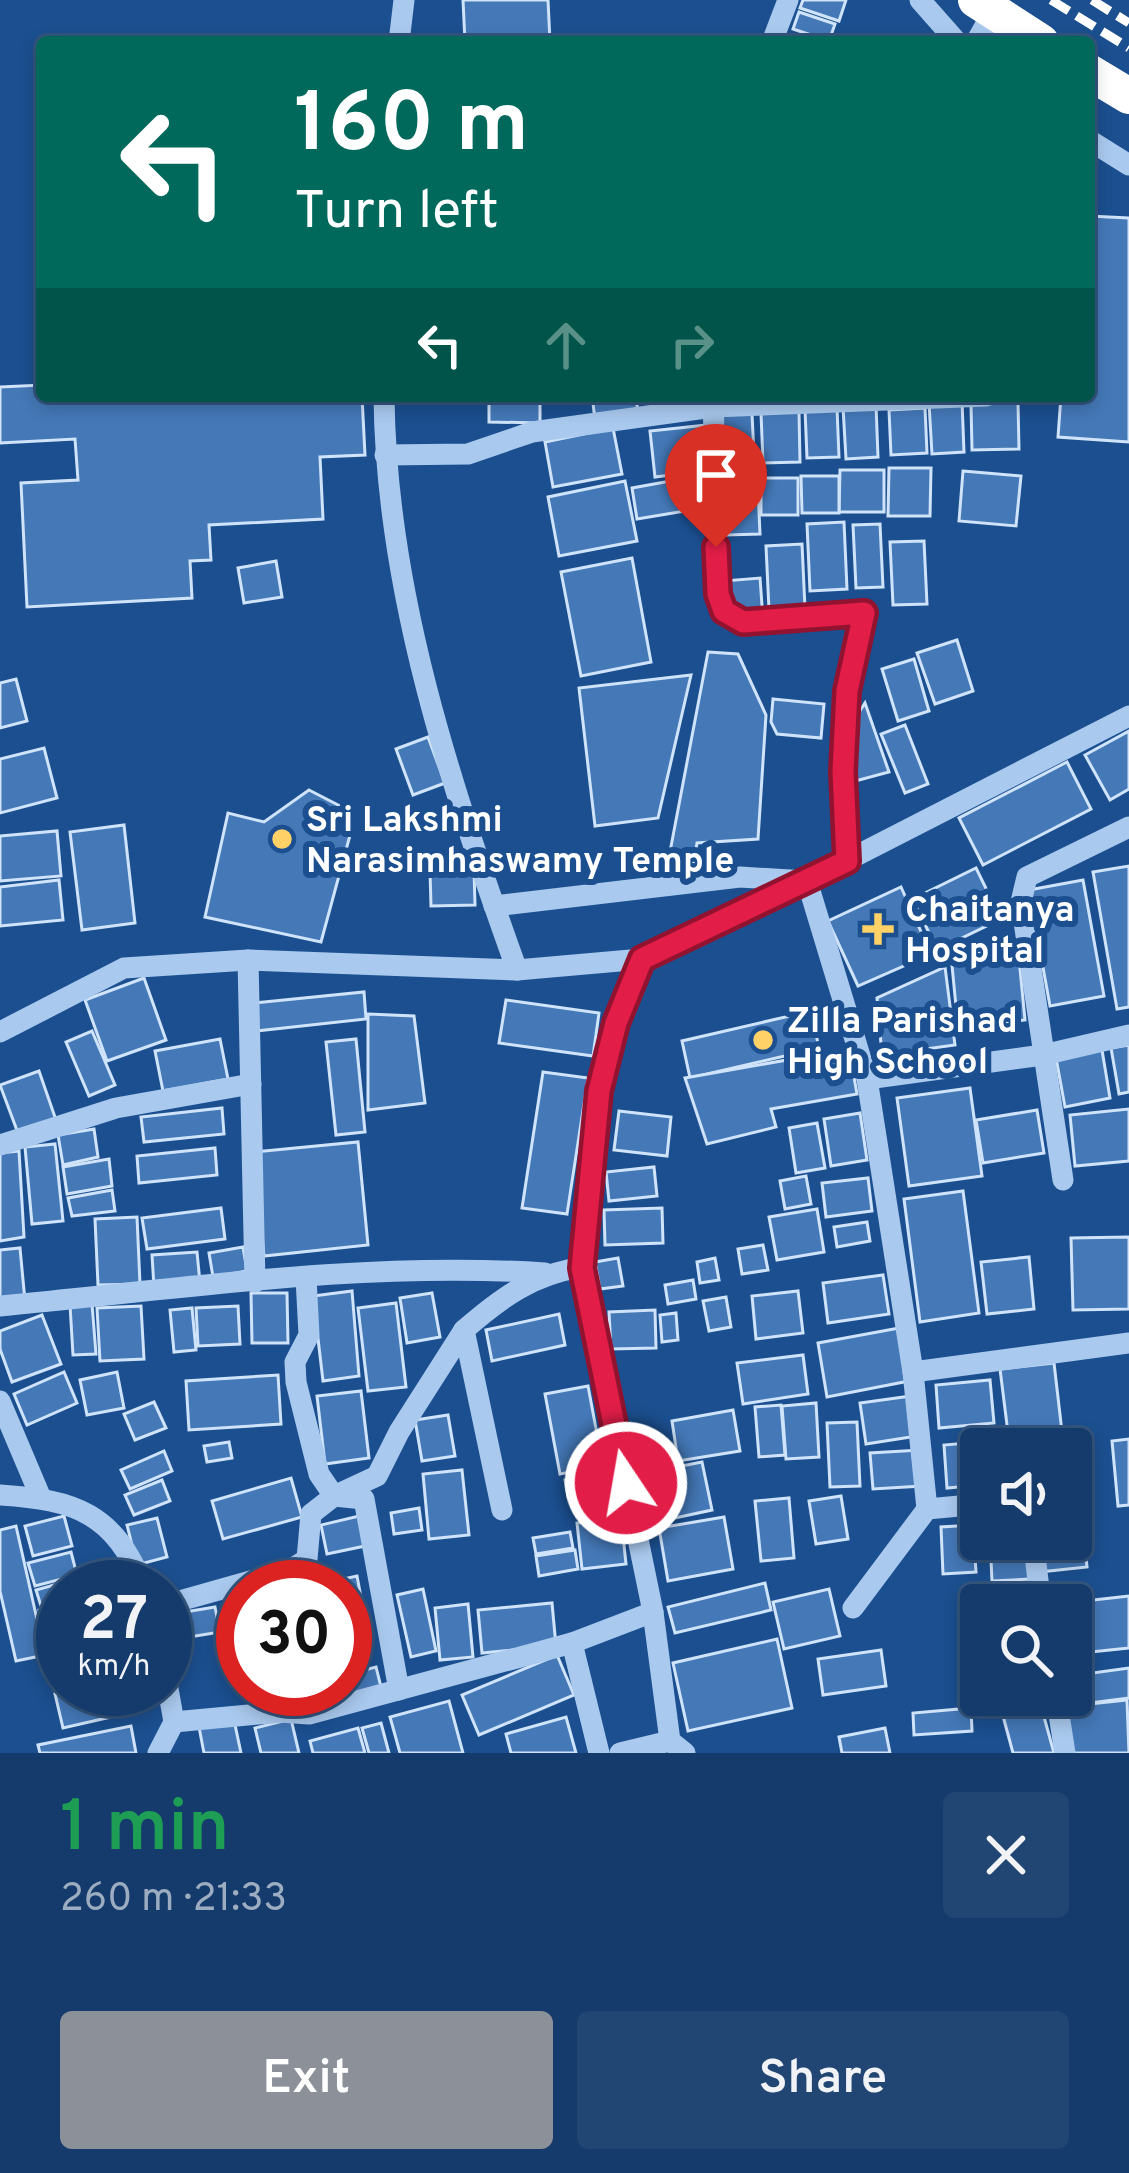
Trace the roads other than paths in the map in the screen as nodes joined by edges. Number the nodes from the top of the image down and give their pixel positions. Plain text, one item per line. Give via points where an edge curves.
1 (404, 0) edge
2 (788, 0) edge
3 (920, 0) edge
4 (982, 18) edge
5 (400, 36) edge
6 (774, 36) edge
7 (952, 36) edge
8 (1026, 36) edge
9 (1095, 76) edge
10 (1129, 96) edge
11 (1095, 144) edge
12 (1129, 165) edge
13 (384, 402) edge
14 (712, 402) edge
15 (385, 455) junction
16 (1129, 716) edge
17 (1129, 827) edge
18 (847, 861) junction
19 (807, 880) junction
20 (494, 906) junction
21 (642, 959) junction
22 (248, 960) junction
23 (517, 970) junction
24 (0, 1032) edge
25 (1129, 1035) edge
26 (1043, 1055) junction
27 (867, 1079) junction
28 (251, 1084) junction
29 (0, 1145) edge
30 (1063, 1180) dead end
31 (582, 1268) junction
32 (545, 1273) junction
33 (306, 1278) junction
34 (256, 1282) junction
35 (0, 1306) edge
36 (464, 1330) junction
37 (1129, 1343) edge
38 (913, 1372) junction
39 (0, 1401) edge
40 (0, 1496) edge
41 (334, 1496) junction
42 (41, 1498) junction
43 (960, 1506) edge
44 (927, 1509) junction
45 (502, 1510) dead end
46 (132, 1560) edge
47 (192, 1597) edge
48 (853, 1608) dead end
49 (653, 1612) junction
50 (572, 1643) junction
51 (399, 1690) junction
52 (173, 1716) edge
53 (1059, 1716) edge
54 (174, 1722) junction
55 (677, 1747) edge
56 (158, 1753) edge
57 (599, 1753) edge
58 (620, 1753) edge
59 (1065, 1753) edge

1 - 5 street
2 - 6 street
3 - 7 street
4 - 8 highway
9 - 10 highway
11 - 12 street
13 - 15 street
14 - 15 street via 532,433 468,454
14 - 18 street via 724,611 743,622 864,613 847,691
15 - 20 street via 417,651
16 - 18 street
17 - 26 street via 1027,877 1021,902
18 - 19 street
19 - 20 street via 740,877
19 - 21 street
19 - 27 street
20 - 23 street
21 - 23 street
21 - 31 street via 599,1091
22 - 23 street
22 - 24 street via 124,968
22 - 28 street
25 - 26 street
26 - 27 street
26 - 30 street
27 - 38 street
28 - 29 street via 116,1108
28 - 34 street
31 - 32 street
31 - 49 street
32 - 33 street via 472,1268
32 - 36 street
33 - 34 street
33 - 41 street via 309,1335 295,1363 296,1382 319,1474
34 - 35 street
36 - 41 street via 377,1476
36 - 45 street
37 - 38 street
38 - 44 street
39 - 42 street
40 - 42 street
41 - 47 street via 311,1514 309,1555 298,1566
41 - 51 street via 364,1499
42 - 46 street via 110,1529
43 - 44 street
44 - 48 street
49 - 50 street
49 - 55 street
50 - 51 street
50 - 57 street
51 - 54 street via 309,1714
52 - 54 street
53 - 59 street
54 - 56 street
55 - 58 street

